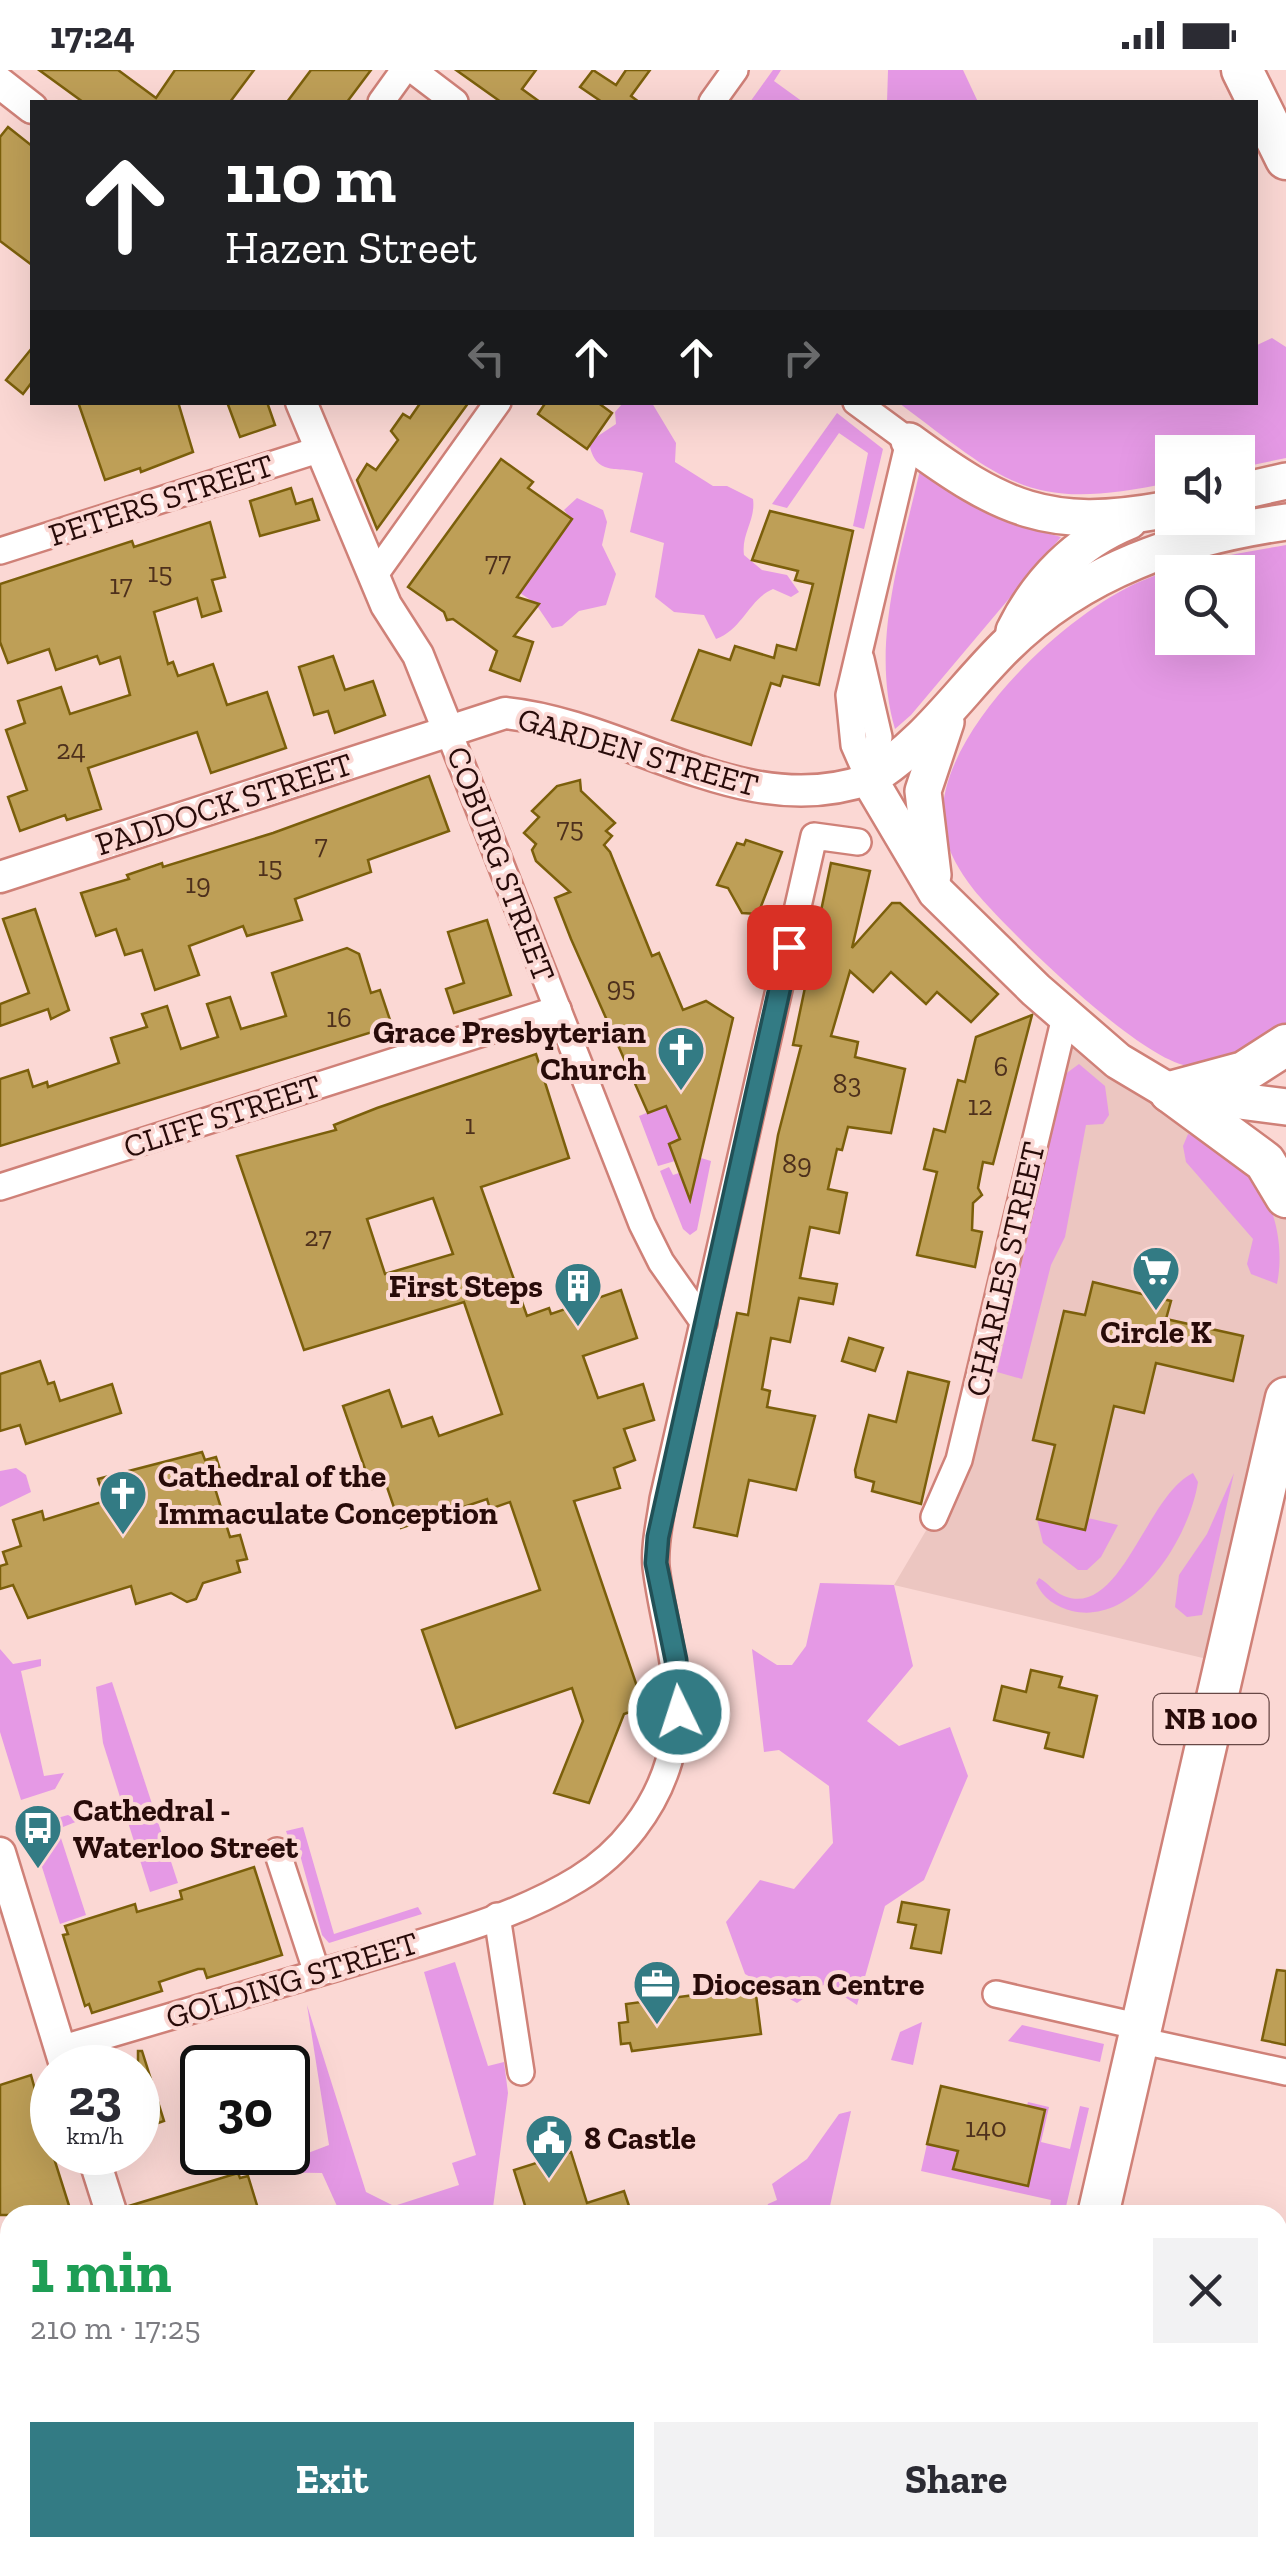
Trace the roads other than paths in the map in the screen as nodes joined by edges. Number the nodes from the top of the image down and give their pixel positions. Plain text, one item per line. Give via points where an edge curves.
1 (404, 70) edge
2 (413, 70) edge
3 (735, 70) edge
4 (1242, 70) edge
5 (0, 83) edge
6 (382, 100) edge
7 (452, 100) edge
8 (713, 100) edge
9 (1257, 100) edge
10 (1258, 102) edge
11 (30, 106) edge
12 (1286, 159) edge
13 (303, 405) edge
14 (496, 405) edge
15 (860, 405) edge
16 (910, 441) junction
17 (321, 448) junction
18 (1155, 511) edge
19 (1155, 513) edge
20 (1275, 524) edge
21 (0, 551) edge
22 (374, 576) junction
23 (1006, 645) junction
24 (950, 712) junction
25 (448, 730) junction
26 (869, 779) junction
27 (858, 842) dead end
28 (0, 877) edge
29 (936, 892) junction
30 (558, 1009) junction
31 (1065, 1017) junction
32 (1286, 1045) edge
33 (1170, 1092) junction
34 (1286, 1108) edge
35 (0, 1187) edge
36 (1286, 1197) edge
37 (704, 1323) junction
38 (1286, 1398) edge
39 (934, 1517) dead end
40 (277, 1851) dead end
41 (0, 1853) edge
42 (497, 1916) junction
43 (317, 1973) junction
44 (996, 1994) dead end
45 (1139, 2033) junction
46 (59, 2045) edge
47 (102, 2045) edge
48 (521, 2072) dead end
49 (1286, 2072) edge
50 (99, 2175) edge
51 (109, 2205) edge
52 (1100, 2205) edge

1 - 6 street
2 - 7 street
3 - 8 street
4 - 9 main road
5 - 11 street
10 - 12 main road
13 - 17 street, COBURG STREET
14 - 22 street
15 - 16 street
16 - 18 main road via 981,491 1020,508 1070,519
16 - 26 street via 861,658 879,737
17 - 21 street, PETERS STREET
17 - 22 street, COBURG STREET
19 - 23 main road via 1124,523 1069,556
20 - 23 main road via 1207,535 1134,560
22 - 25 street, COBURG STREET via 434,689
23 - 24 main road
24 - 26 main road
24 - 29 main road via 923,791
25 - 26 street, GARDEN STREET via 487,717 525,715 776,792 828,791
25 - 28 street, PADDOCK STREET
25 - 30 street, COBURG STREET
26 - 29 main road
27 - 37 street, GOLDING STREET via 814,836
29 - 31 main road
30 - 35 street, CLIFF STREET
30 - 37 street, COBURG STREET via 642,1224
31 - 33 main road
31 - 39 street, CHARLES STREET via 960,1460
32 - 33 main road via 1244,1072
33 - 34 main road
33 - 36 main road via 1254,1152
37 - 42 street, GOLDING STREET via 656,1548 676,1660 679,1712 669,1762 647,1813 614,1852 580,1878
38 - 45 main road, NB 100
40 - 43 street
41 - 46 street
42 - 43 street, GOLDING STREET
42 - 48 street
43 - 47 street, GOLDING STREET
44 - 45 street
45 - 49 street
45 - 52 main road, NB 100
50 - 51 street

